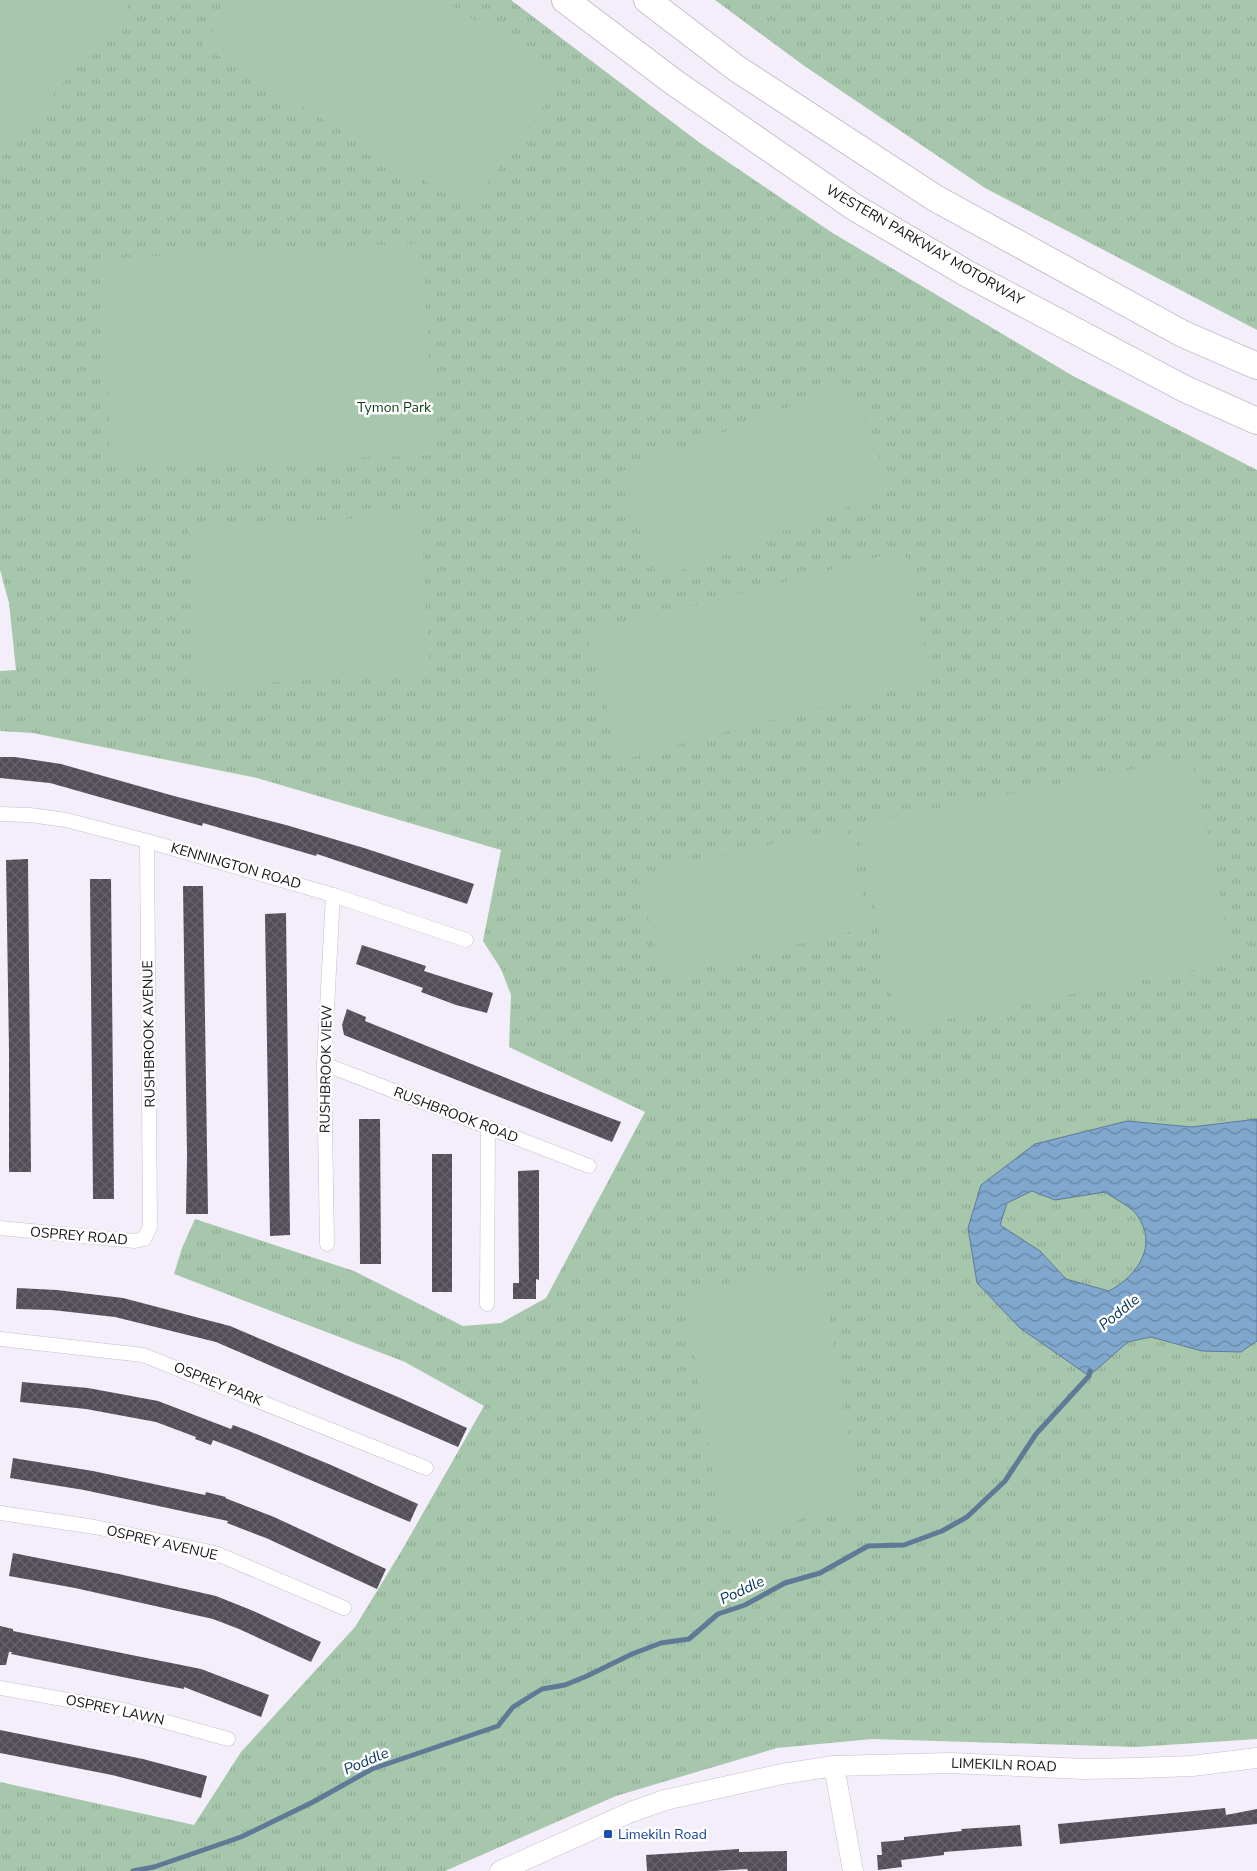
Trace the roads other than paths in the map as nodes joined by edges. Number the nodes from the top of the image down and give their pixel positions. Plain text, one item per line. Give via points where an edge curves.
1 (565, 0) edge
2 (647, 0) edge
3 (1257, 366) edge
4 (1257, 421) edge
5 (0, 814) edge
6 (147, 841) junction
7 (333, 895) junction
8 (466, 940) dead end
9 (324, 1064) junction
10 (488, 1128) junction
11 (589, 1166) dead end
12 (150, 1227) joint
13 (0, 1228) edge
14 (327, 1244) dead end
15 (487, 1304) dead end
16 (0, 1339) edge
17 (426, 1468) dead end
18 (0, 1513) edge
19 (344, 1608) dead end
20 (0, 1688) edge
21 (228, 1739) dead end
22 (1257, 1758) edge
23 (834, 1766) junction
24 (500, 1871) edge
25 (853, 1871) edge

1 - 4 highway, WESTERN PARKWAY MOTORWAY via 675,83 854,207 966,273 1185,389
2 - 3 highway via 736,68 935,198 1183,334
5 - 6 street, KENNINGTON ROAD via 66,820
6 - 7 street, KENNINGTON ROAD
6 - 12 street, RUSHBROOK AVENUE
7 - 8 street, KENNINGTON ROAD
7 - 9 street, RUSHBROOK VIEW
9 - 10 street, RUSHBROOK ROAD
9 - 14 street, RUSHBROOK VIEW
10 - 11 street, RUSHBROOK ROAD
10 - 15 street
12 - 13 street, OSPREY ROAD via 144,1239 135,1241
16 - 17 street, OSPREY PARK via 143,1355
18 - 19 street, OSPREY AVENUE via 95,1528 215,1553
20 - 21 street, OSPREY LAWN via 124,1710
22 - 23 street, LIMEKILN ROAD via 1192,1766 1136,1768 950,1762
23 - 24 street, LIMEKILN ROAD via 774,1775 665,1800
23 - 25 street

